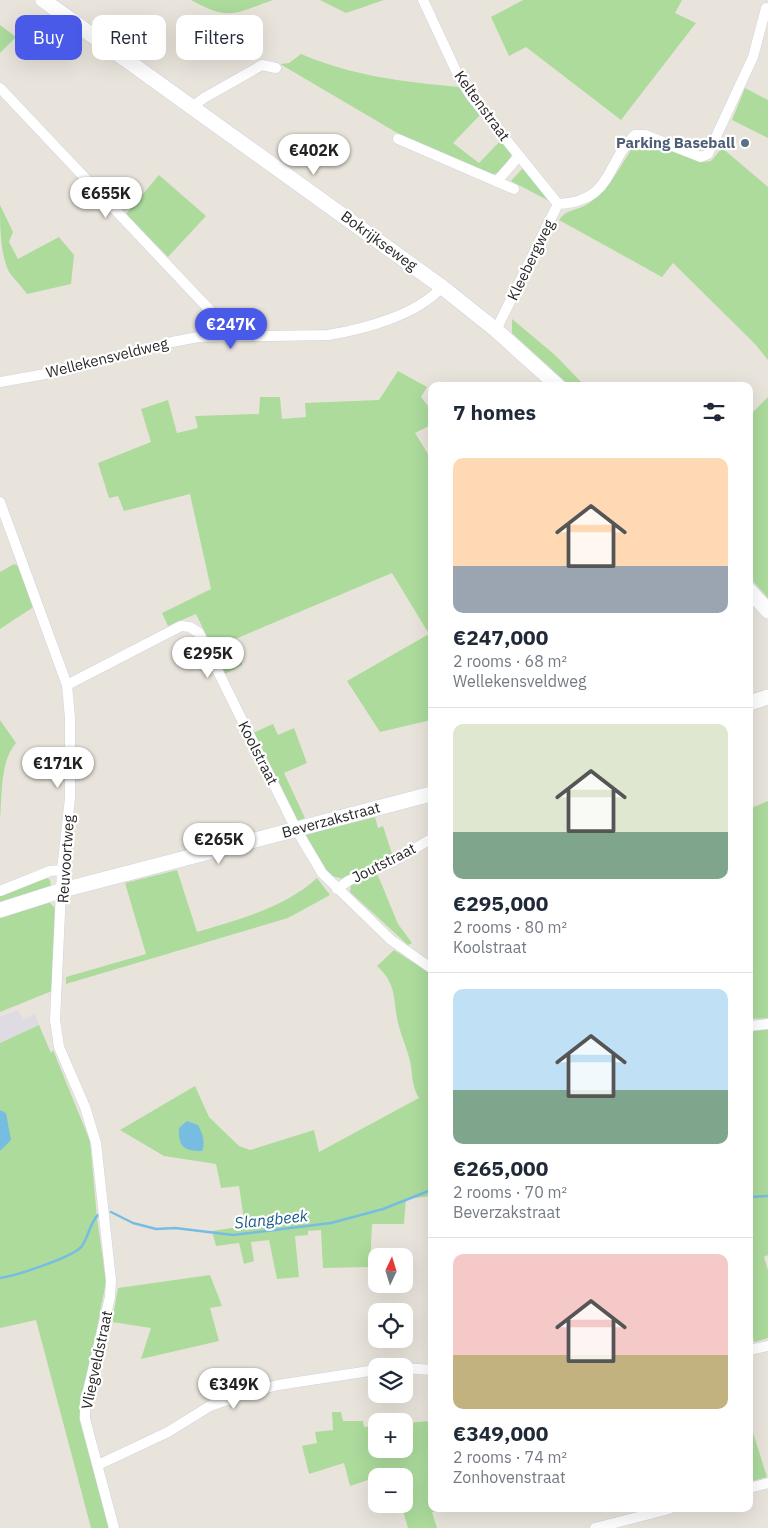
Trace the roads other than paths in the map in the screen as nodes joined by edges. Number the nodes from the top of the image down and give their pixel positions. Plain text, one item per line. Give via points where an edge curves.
1 (43, 0) edge
2 (423, 0) edge
3 (766, 8) dead end
4 (276, 68) dead end
5 (0, 88) edge
6 (192, 107) junction
7 (398, 139) dead end
8 (520, 156) junction
9 (498, 180) junction
10 (514, 188) dead end
11 (558, 204) junction
12 (442, 286) junction
13 (496, 330) junction
14 (230, 337) junction
15 (0, 382) edge
16 (554, 382) edge
17 (0, 502) edge
18 (753, 594) edge
19 (768, 611) edge
20 (67, 685) junction
21 (768, 697) edge
22 (753, 702) edge
23 (428, 795) edge
24 (296, 829) junction
25 (428, 841) edge
26 (62, 870) junction
27 (337, 889) junction
28 (63, 890) junction
29 (0, 891) edge
30 (0, 910) edge
31 (428, 966) edge
32 (768, 1024) edge
33 (753, 1026) edge
34 (105, 1220) joint
35 (768, 1346) edge
36 (753, 1349) edge
37 (413, 1369) edge
38 (428, 1370) edge
39 (368, 1371) edge
40 (98, 1465) junction
41 (768, 1483) edge
42 (753, 1487) edge
43 (657, 1512) edge
44 (114, 1528) edge
45 (595, 1528) edge

1 - 6 street, Bokrijkseweg
2 - 8 street, Keltenstraat via 471,96
3 - 11 street, Kleebergweg via 753,57 708,154 701,157 645,135 635,135 599,188 581,201
4 - 6 street via 262,65
5 - 14 street via 223,324
6 - 12 street, Bokrijkseweg
7 - 9 street
8 - 9 street, Keltenstraat
8 - 11 street, Keltenstraat
9 - 10 street
11 - 13 street, Kleebergweg
12 - 13 street, Bokrijkseweg
12 - 14 street, Wellekensveldweg via 426,302 364,328 328,335
13 - 16 street, Bokrijkseweg
14 - 15 street, Wellekensveldweg via 198,337 172,342 89,365
17 - 20 street, Reuvoortweg
18 - 19 street
20 - 24 street, Koolstraat via 181,626 190,627 199,633
20 - 26 street, Reuvoortweg via 71,755 68,826
21 - 22 street
23 - 24 street, Beverzakstraat
24 - 27 street, Koolstraat via 322,872
24 - 28 street, Beverzakstraat
25 - 27 street, Joutstraat
26 - 28 street, Reuvoortweg
26 - 29 street via 50,871
27 - 31 street, Koolstraat via 391,940
28 - 30 street, Beverzakstraat
28 - 34 street, Reuvoortweg via 56,1033 92,1126
32 - 33 street
34 - 40 street, Vliegveldstraat via 111,1268 110,1297 85,1404 85,1419
35 - 36 street
37 - 38 street
39 - 40 street via 244,1394 210,1406 168,1432
40 - 44 street, Vliegveldstraat
41 - 42 street
43 - 45 street

